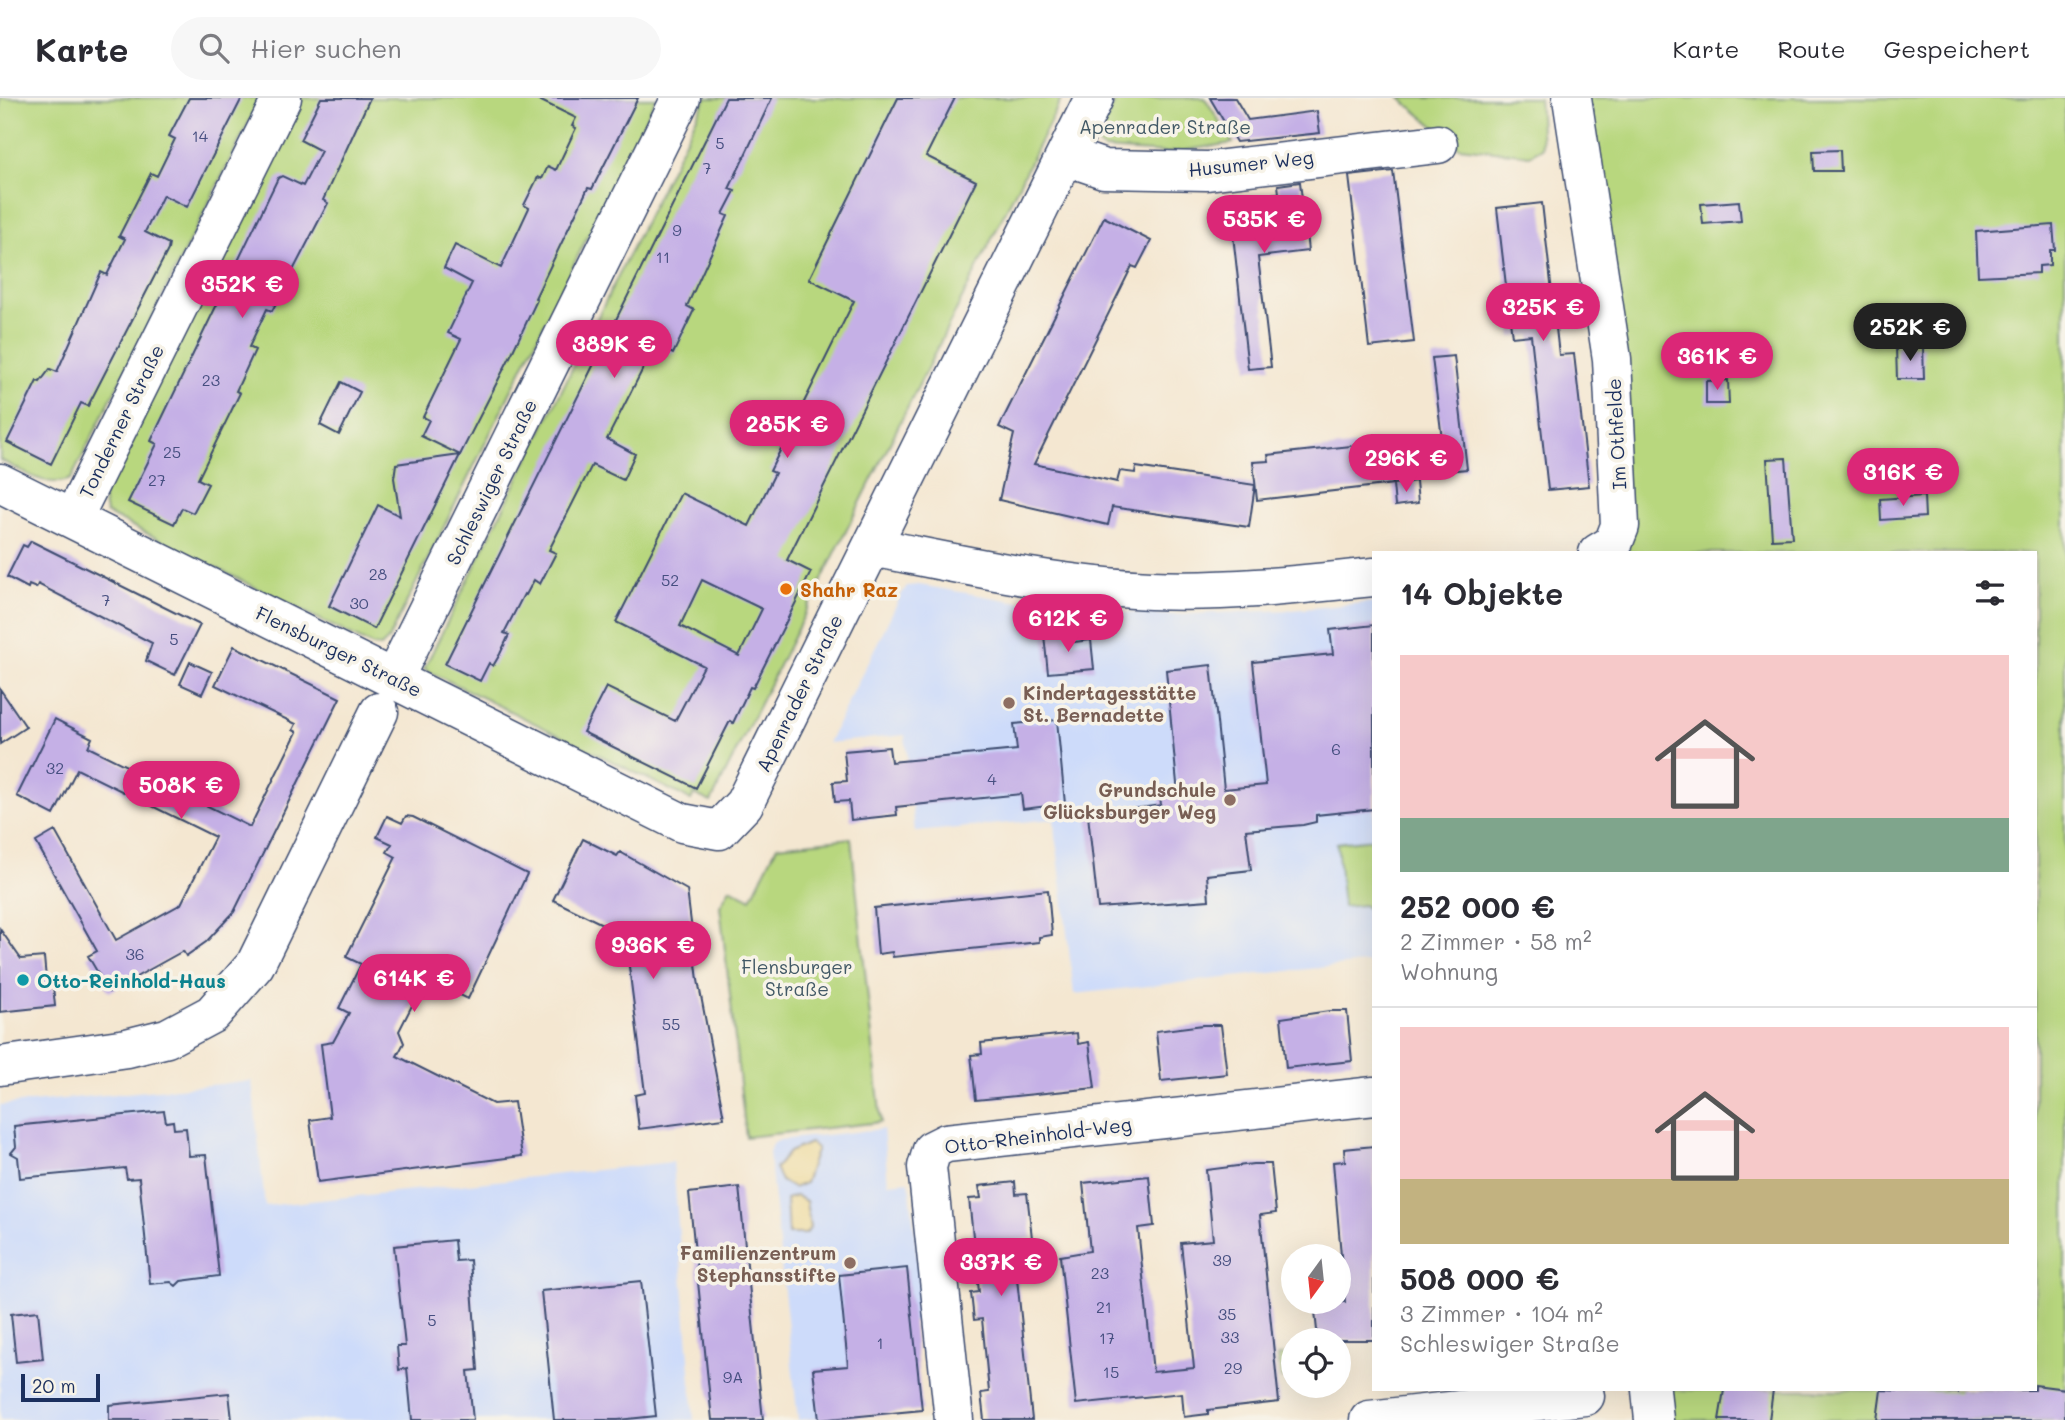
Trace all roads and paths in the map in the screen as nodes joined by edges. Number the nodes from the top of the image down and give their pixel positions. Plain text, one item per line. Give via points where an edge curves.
1 (282, 98) edge
2 (681, 98) edge
3 (1094, 98) edge
4 (1572, 98) edge
5 (1438, 144) dead end
6 (1066, 156) junction
7 (0, 483) edge
8 (73, 518) junction
9 (872, 547) junction
10 (1601, 551) edge
11 (1372, 577) edge
12 (386, 695) junction
13 (719, 830) joint
14 (0, 1066) edge
15 (1372, 1096) edge
16 (1651, 1391) edge
17 (1585, 1396) dead end
18 (954, 1420) edge
19 (1369, 1420) edge
20 (1654, 1420) edge

1 - 8 street, Tonderner Straße
2 - 12 street, Schleswiger Straße
3 - 6 street, Apenrader Straße
4 - 10 street, Im Othfelde via 1612,359 1620,526 1613,544
5 - 6 street, Husumer Weg via 1207,171 1104,169
6 - 9 street, Apenrader Straße
7 - 8 street, Flensburger Straße
8 - 12 street, Flensburger Straße
9 - 11 street via 1066,583 1150,590 1245,590
9 - 13 street, Apenrader Straße via 744,804
12 - 13 street, Flensburger Straße via 682,823
12 - 14 street, Schleswiger Straße via 255,965 212,1014 167,1038 127,1048
15 - 18 street, Otto-Rheinhold-Weg via 946,1143 932,1150 927,1167
16 - 20 street
17 - 19 street

